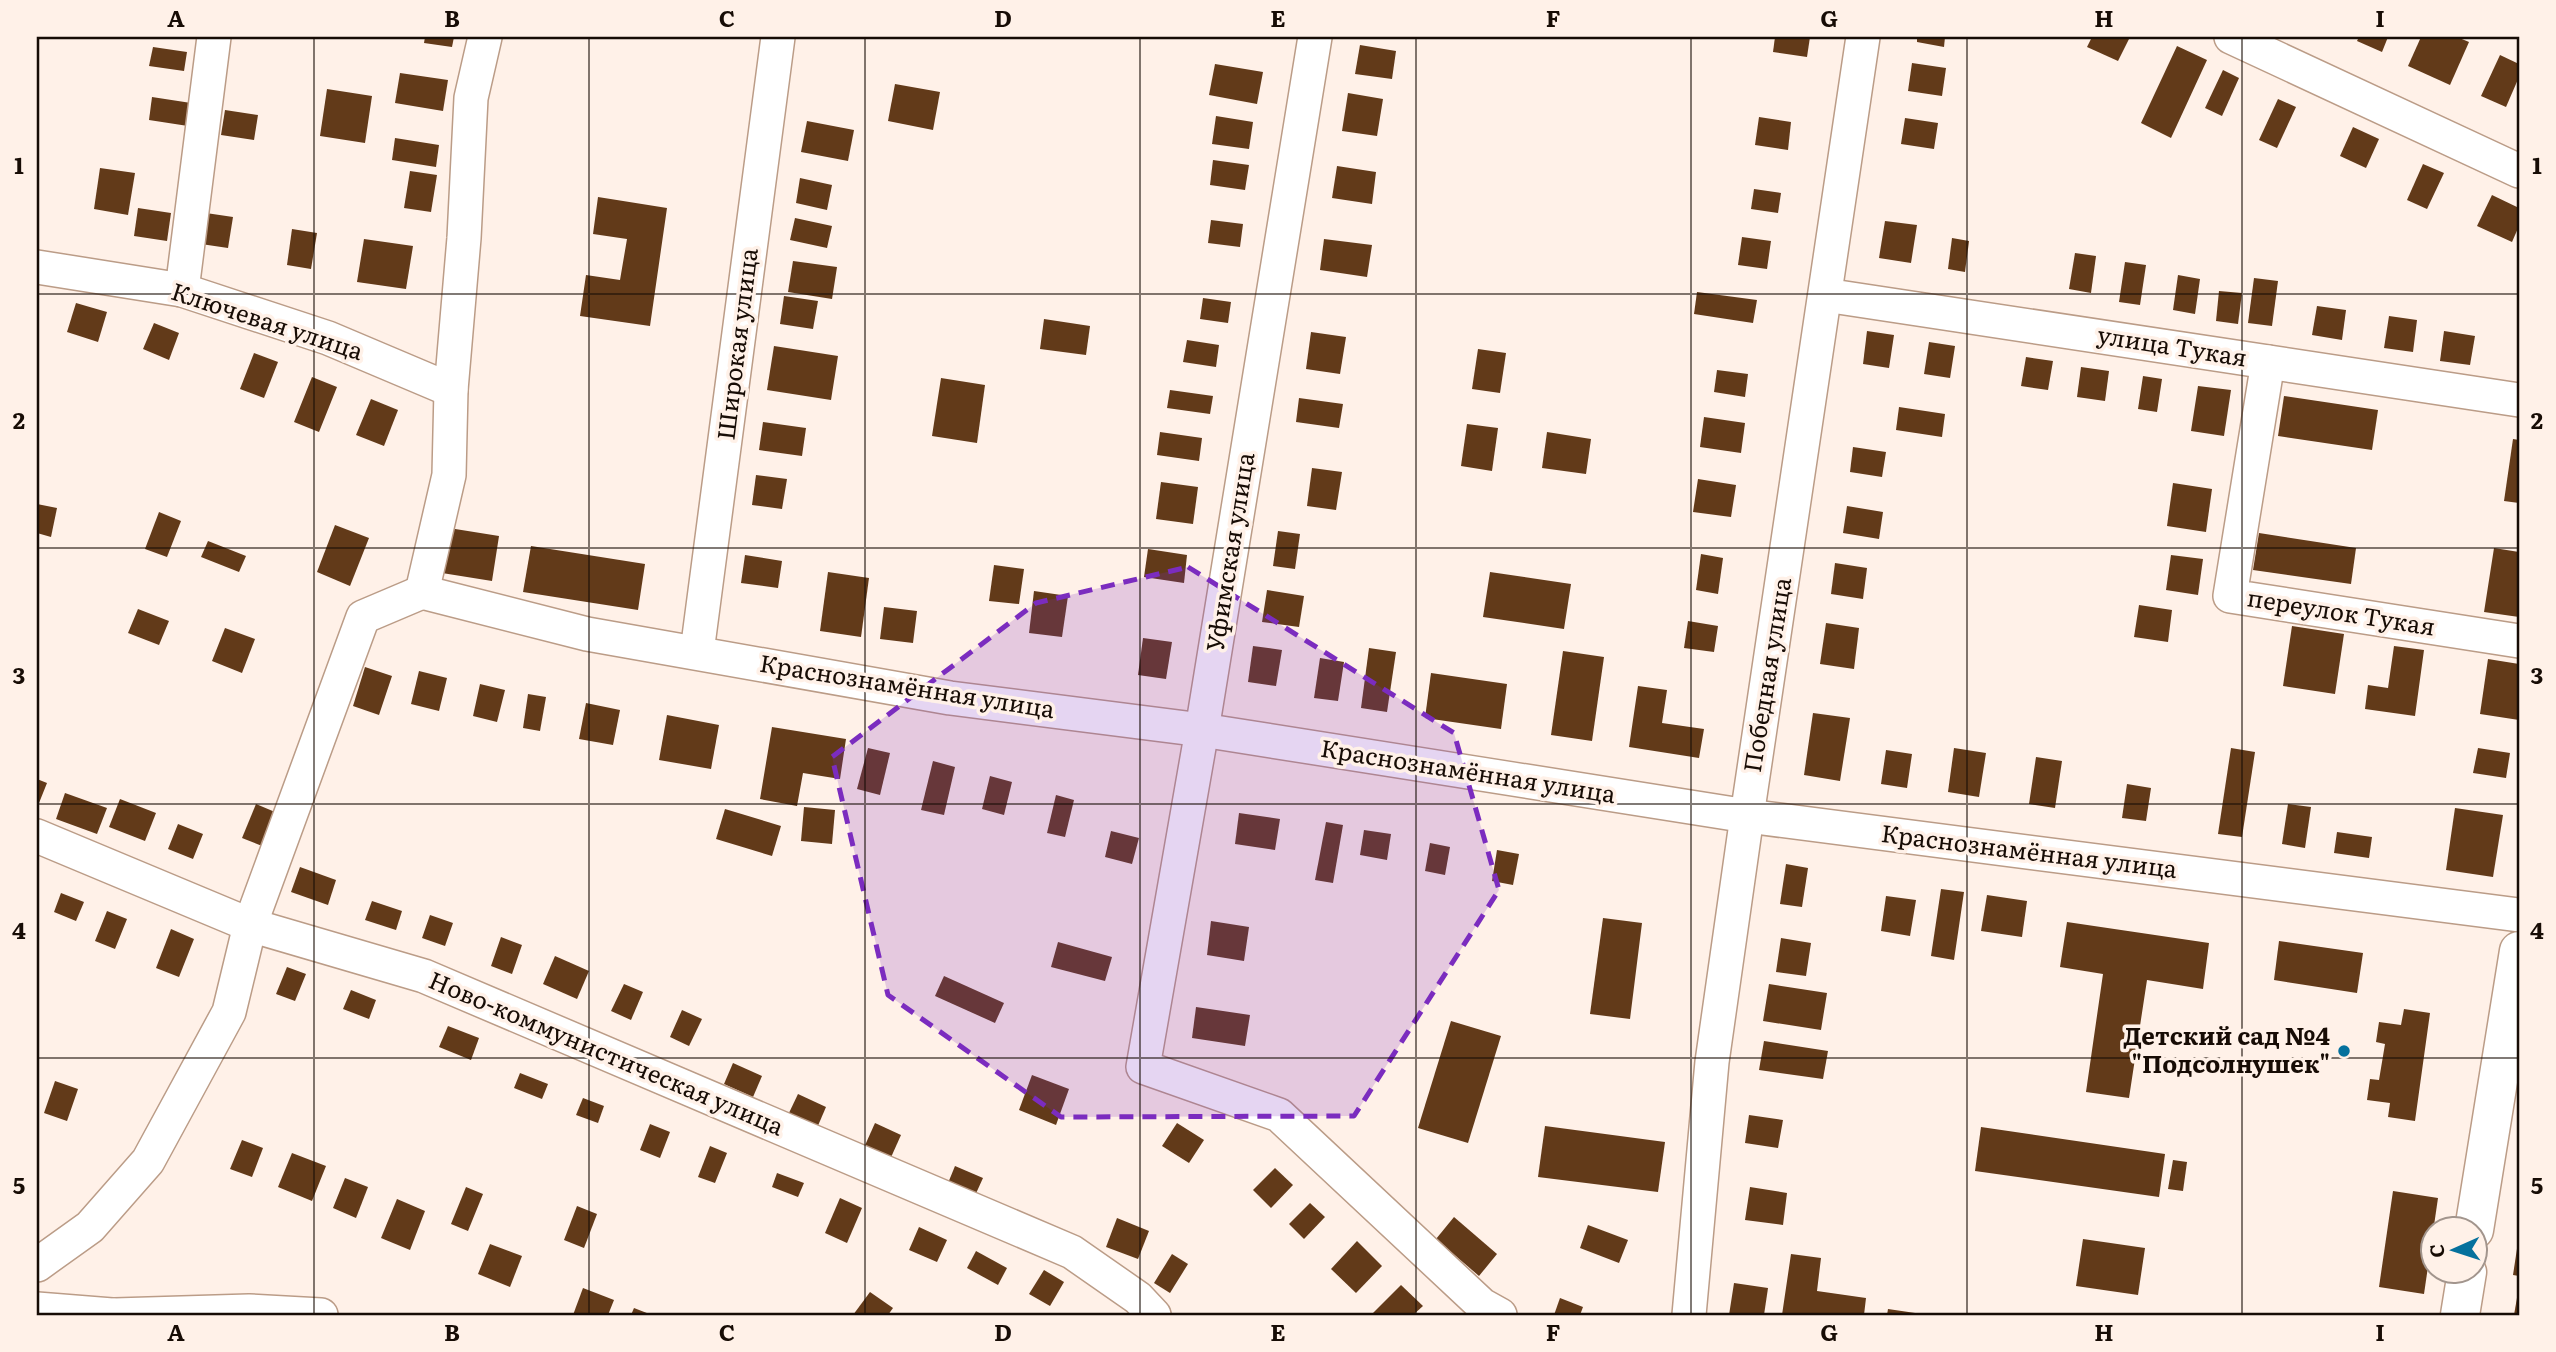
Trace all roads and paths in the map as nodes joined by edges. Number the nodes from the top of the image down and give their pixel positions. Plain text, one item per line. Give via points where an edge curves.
1 (214, 37) edge
2 (485, 37) edge
3 (778, 37) edge
4 (1315, 37) edge
5 (1863, 37) edge
6 (2231, 37) edge
7 (2519, 171) edge
8 (37, 267) edge
9 (182, 290) junction
10 (1825, 295) junction
11 (2268, 362) junction
12 (451, 390) junction
13 (2519, 400) edge
14 (422, 592) junction
15 (2519, 641) edge
16 (697, 652) junction
17 (1202, 730) junction
18 (1746, 816) junction
19 (37, 836) edge
20 (2519, 915) edge
21 (250, 925) junction
22 (2519, 951) edge
23 (2476, 1216) edge
24 (37, 1265) edge
25 (2465, 1286) edge
26 (37, 1309) edge
27 (250, 1313) edge
28 (113, 1315) edge
29 (321, 1315) edge
30 (1154, 1315) edge
31 (1500, 1315) edge
32 (1689, 1315) edge
33 (2460, 1315) edge

1 - 9 street
2 - 12 street via 471,98
3 - 16 street, Широкая улица
4 - 17 street, Уфимская улица
5 - 10 street, Победная улица
6 - 7 street
8 - 9 street, Ключевая улица
9 - 12 street, Ключевая улица via 328,338
10 - 11 street, улица Тукая
10 - 18 street, Победная улица
11 - 13 street, улица Тукая
11 - 15 street, переулок Тукая via 2230,596
12 - 14 street via 450,475
14 - 16 street, Краснознамённая улица via 587,634
14 - 21 street via 362,617
16 - 17 street, Краснознамённая улица via 950,698
17 - 18 street, Краснознамённая улица
17 - 31 street, Уфимская улица via 1143,1067 1279,1115 1482,1305
18 - 20 street, Краснознамённая улица
18 - 32 street, Победная улица via 1712,1062
19 - 21 street, Ново-коммунистическая улица
21 - 24 street via 229,1012 148,1161 90,1227
21 - 30 street, Ново-коммунистическая улица via 424,976 1072,1252 1138,1298
22 - 23 main road
25 - 33 main road
26 - 28 street
27 - 28 street
27 - 29 street

